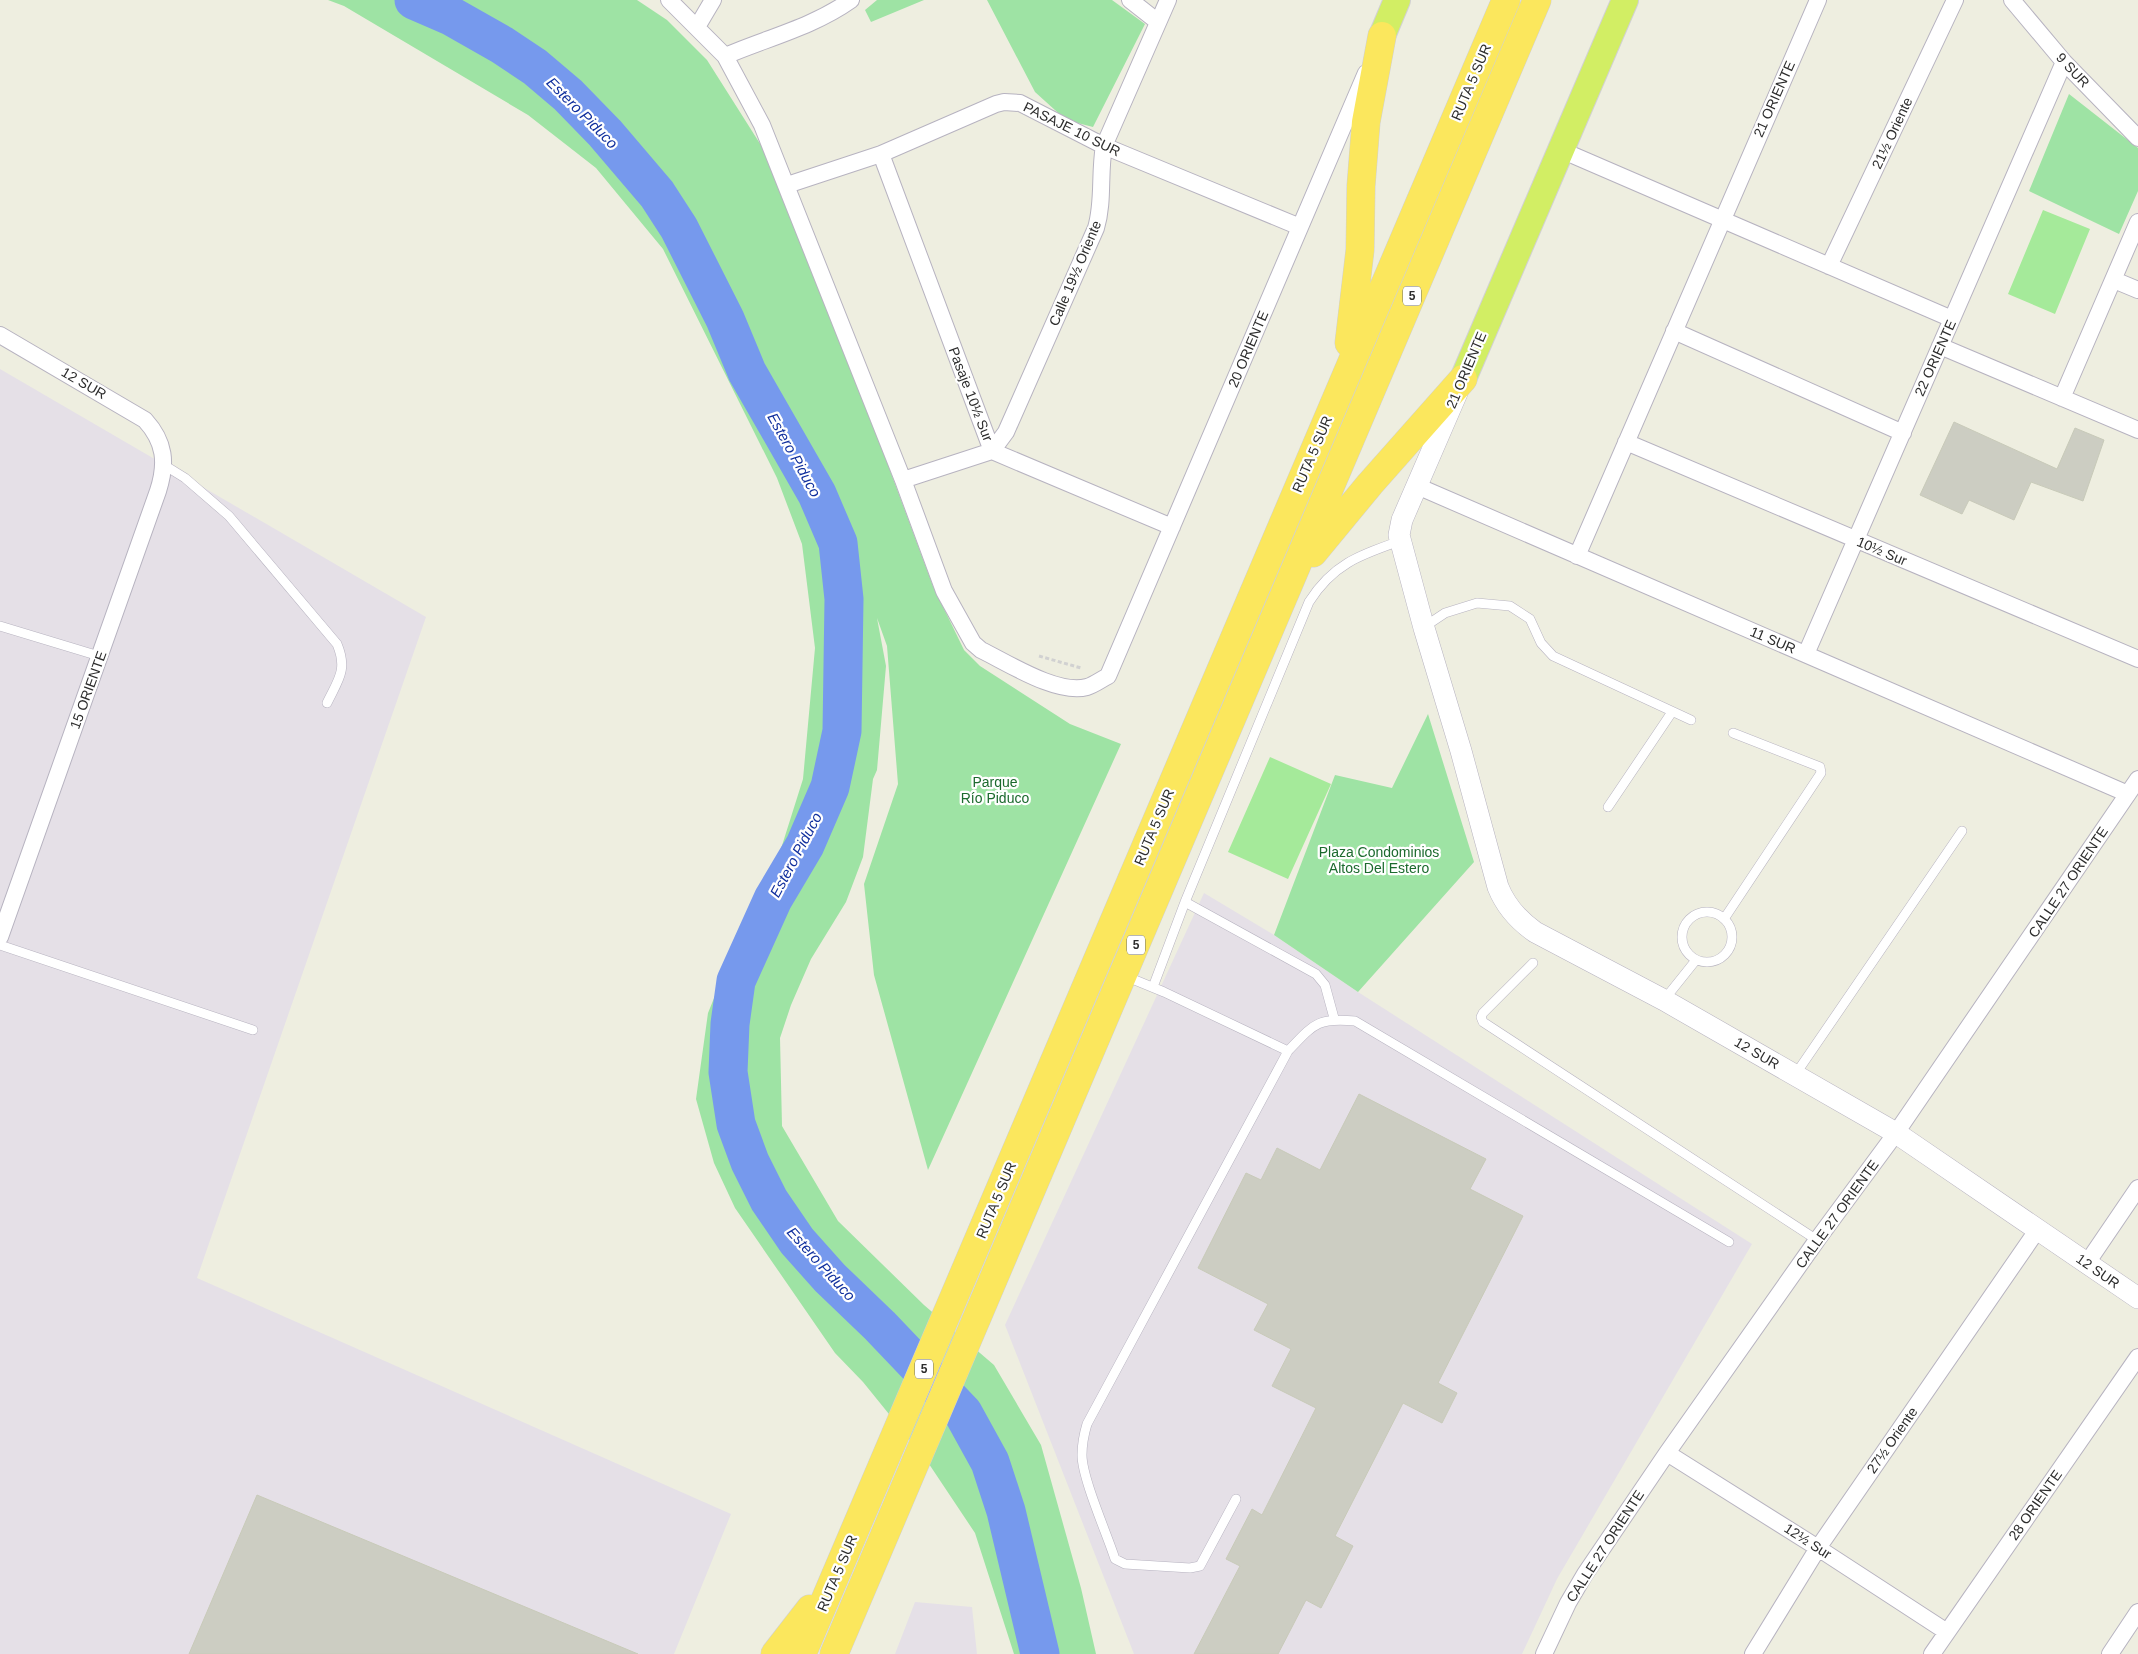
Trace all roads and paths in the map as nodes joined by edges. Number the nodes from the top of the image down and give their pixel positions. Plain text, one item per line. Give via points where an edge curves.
1 (669, 0) edge
2 (713, 0) edge
3 (851, 0) edge
4 (1130, 0) edge
5 (1168, 0) edge
6 (1397, 0) edge
7 (1506, 0) edge
8 (1537, 0) edge
9 (1625, 0) edge
10 (1818, 0) edge
11 (1955, 0) edge
12 (2012, 0) edge
13 (1158, 22) junction
14 (697, 27) junction
15 (1382, 36) junction
16 (725, 56) junction
17 (2064, 62) junction
18 (2138, 138) edge
19 (1104, 146) junction
20 (1561, 150) junction
21 (881, 154) junction
22 (787, 185) junction
23 (1722, 219) junction
24 (2138, 222) edge
25 (1300, 227) junction
26 (1829, 266) junction
27 (2114, 280) junction
28 (2138, 290) edge
29 (1952, 319) junction
30 (1674, 331) junction
31 (0, 334) edge
32 (1940, 346) junction
33 (1463, 379) junction
34 (1342, 384) junction
35 (2062, 398) junction
36 (2138, 430) edge
37 (1903, 433) junction
38 (160, 441) joint
39 (1626, 442) junction
40 (992, 451) junction
41 (164, 466) junction
42 (903, 480) junction
43 (1417, 486) junction
44 (1172, 527) junction
45 (1856, 540) junction
46 (1400, 541) junction
47 (1578, 556) junction
48 (1286, 591) junction
49 (0, 626) edge
50 (1424, 628) junction
51 (1806, 654) junction
52 (100, 656) junction
53 (2138, 659) edge
54 (327, 703) dead end
55 (1672, 712) junction
56 (1691, 720) dead end
57 (1733, 733) dead end
58 (1461, 751) joint
59 (2138, 779) edge
60 (2128, 794) junction
61 (1608, 807) dead end
62 (1962, 831) dead end
63 (1185, 902) junction
64 (1724, 919) junction
65 (0, 937) edge
66 (0, 945) edge
67 (1696, 960) junction
68 (1533, 963) dead end
69 (1123, 975) junction
70 (1153, 987) junction
71 (1664, 1000) junction
72 (1334, 1018) junction
73 (253, 1030) dead end
74 (1288, 1051) junction
75 (1794, 1075) junction
76 (1896, 1133) junction
77 (2138, 1188) edge
78 (2038, 1229) junction
79 (1817, 1240) junction
80 (1729, 1242) dead end
81 (2087, 1263) junction
82 (2138, 1298) edge
83 (2138, 1357) edge
84 (1667, 1453) junction
85 (1236, 1499) dead end
86 (1818, 1548) junction
87 (838, 1572) junction
88 (2138, 1612) edge
89 (1947, 1632) junction
90 (775, 1654) edge
91 (802, 1654) edge
92 (834, 1654) edge
93 (1544, 1654) edge
94 (1753, 1654) edge
95 (1932, 1654) edge
96 (2110, 1654) edge

1 - 14 street
2 - 14 street
3 - 16 street via 821,18
4 - 13 street
5 - 13 street, Calle 19½ Oriente
6 - 15 main road, 20 ORIENTE
7 - 34 highway, RUTA 5 SUR / 5
8 - 48 highway, RUTA 5 SUR / 5
9 - 20 main road, 21 ORIENTE
10 - 23 street, 21 ORIENTE
11 - 26 street, 21½ Oriente
12 - 17 street, 9 SUR
13 - 19 street, Calle 19½ Oriente
14 - 16 street
15 - 25 street, 20 ORIENTE
15 - 34 highway via 1362,154 1357,281
16 - 22 street via 762,126
17 - 18 street, 9 SUR
17 - 29 street, 22 ORIENTE
19 - 21 street, PASAJE 10 SUR via 1020,103 1004,102
19 - 25 street, PASAJE 10 SUR
19 - 40 street, Calle 19½ Oriente via 1101,205 1096,228 1006,432
20 - 23 street
20 - 33 main road, 21 ORIENTE
21 - 22 street, PASAJE 10 SUR
21 - 40 street, Pasaje 10½ Sur
22 - 42 street
23 - 26 street
23 - 30 street, 21 ORIENTE
24 - 27 street
25 - 44 street, 20 ORIENTE
26 - 29 street
27 - 28 street
27 - 35 street
29 - 32 street, 22 ORIENTE
30 - 37 street
30 - 39 street, 21 ORIENTE
31 - 38 street, 12 SUR via 134,412 149,424
32 - 35 street
32 - 37 street, 22 ORIENTE
33 - 43 street, 21 ORIENTE
33 - 48 highway via 1337,522
34 - 87 highway, RUTA 5 SUR / 5
35 - 36 street
37 - 45 street, 22 ORIENTE
38 - 41 street, 15 ORIENTE
39 - 45 street, 10½ Sur
39 - 47 street, 21 ORIENTE
40 - 42 street
40 - 44 street, Pasaje 10½ Sur
41 - 52 street, 15 ORIENTE
41 - 54 lane via 186,478 230,516 337,644 343,668
42 - 44 street, 20 ORIENTE via 944,591 973,643 981,650 1048,682 1068,688 1088,687 1108,676
43 - 46 street, 21 ORIENTE via 1402,520
43 - 47 street, 11 SUR
45 - 51 street, 22 ORIENTE
45 - 53 street, 10½ Sur
46 - 50 street, 21 ORIENTE
46 - 63 lane via 1339,567 1325,579 1309,602
47 - 51 street, 11 SUR
48 - 69 highway, RUTA 5 SUR / 5
49 - 52 lane
50 - 55 lane via 1445,613 1477,603 1510,606 1530,619 1541,643 1553,656
50 - 58 street, 21 ORIENTE
51 - 60 street, 11 SUR
52 - 65 street, 15 ORIENTE
55 - 56 lane
55 - 61 lane
57 - 64 lane via 1820,768 1821,772
58 - 71 street, 12 SUR via 1498,887 1516,917 1535,932
59 - 60 street, CALLE 27 ORIENTE
60 - 76 street, CALLE 27 ORIENTE
62 - 75 lane
63 - 70 lane
63 - 72 lane via 1316,974 1325,985
64 - 67 lane via 1732,931 1729,952 1718,960
64 - 67 lane via 1712,912 1704,912 1686,923 1683,944
66 - 73 lane
67 - 71 lane
68 - 79 lane via 1483,1013 1483,1022
69 - 70 lane
69 - 92 highway, RUTA 5 SUR / 5
70 - 74 lane
71 - 75 street, 12 SUR
72 - 74 lane via 1313,1025
72 - 80 lane via 1355,1021
74 - 85 lane via 1087,1424 1083,1441 1082,1457 1088,1481 1116,1559 1125,1564 1200,1566
75 - 76 street, 12 SUR
76 - 78 street, 12 SUR
76 - 79 street, CALLE 27 ORIENTE
77 - 81 street
78 - 81 street, 12 SUR
78 - 86 street, 27½ Oriente
79 - 84 street, CALLE 27 ORIENTE
81 - 82 street, 12 SUR
83 - 89 street, 28 ORIENTE
84 - 86 street, 12½ Sur
84 - 93 street, CALLE 27 ORIENTE via 1585,1574
86 - 89 street, 12½ Sur
86 - 94 street, 27½ Oriente
87 - 90 highway
87 - 91 highway, RUTA 5 SUR / 5
88 - 96 street
89 - 95 street, 28 ORIENTE

